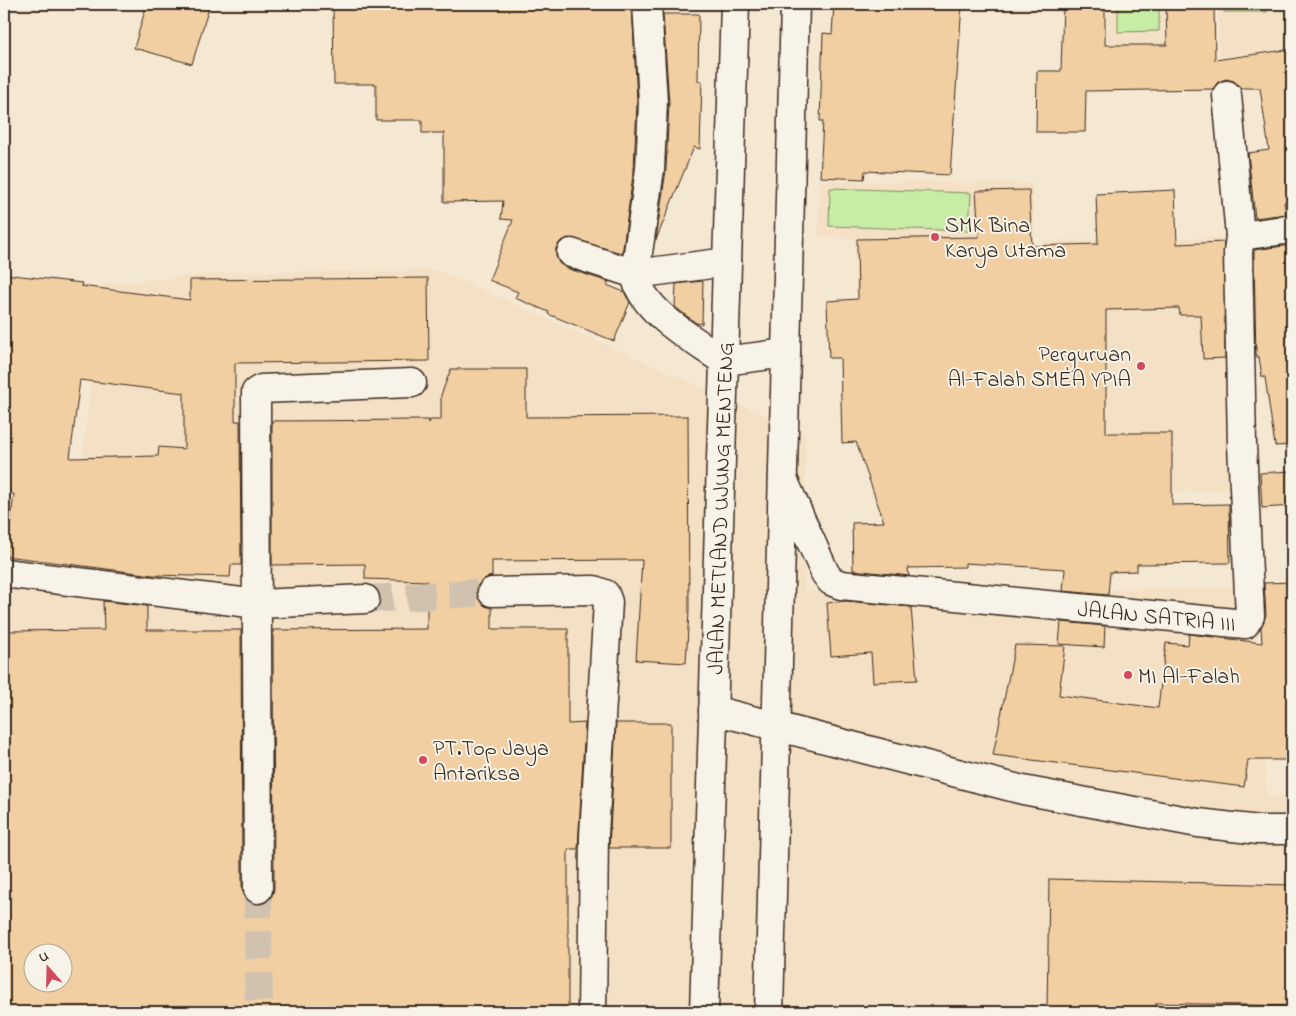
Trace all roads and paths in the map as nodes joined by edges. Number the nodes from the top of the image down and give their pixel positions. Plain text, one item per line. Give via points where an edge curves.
1 (647, 4) edge
2 (735, 4) edge
3 (795, 4) edge
4 (1227, 95) dead end
5 (1292, 229) edge
6 (1240, 236) junction
7 (571, 253) dead end
8 (727, 262) junction
9 (635, 274) junction
10 (786, 353) junction
11 (724, 361) junction
12 (412, 382) dead end
13 (783, 479) junction
14 (4, 573) edge
15 (492, 592) tunnel mouth
16 (365, 599) tunnel mouth
17 (258, 604) junction
18 (713, 710) junction
19 (776, 725) junction
20 (1292, 830) edge
21 (258, 889) tunnel mouth
22 (592, 1012) edge
23 (704, 1012) edge
24 (769, 1012) edge

1 - 9 street via 653,102 650,169
2 - 8 street, JALAN METLAND UJUNG MENTENG
3 - 10 street
4 - 6 street
5 - 6 street
6 - 13 street, JALAN SATRIA III via 1242,445 1250,616 1245,624 841,584 825,573
7 - 9 street
8 - 9 street
8 - 11 street, JALAN METLAND UJUNG MENTENG
9 - 11 street via 637,286 659,313
10 - 11 street
10 - 13 street
11 - 18 street, JALAN METLAND UJUNG MENTENG
12 - 17 street via 261,389 256,392
13 - 19 street
14 - 17 street
15 - 22 street via 594,590 605,594 608,602 594,835
16 - 17 street
17 - 21 street
18 - 19 street
18 - 23 street, JALAN METLAND UJUNG MENTENG
19 - 20 street via 1023,790 1198,823
19 - 24 street

